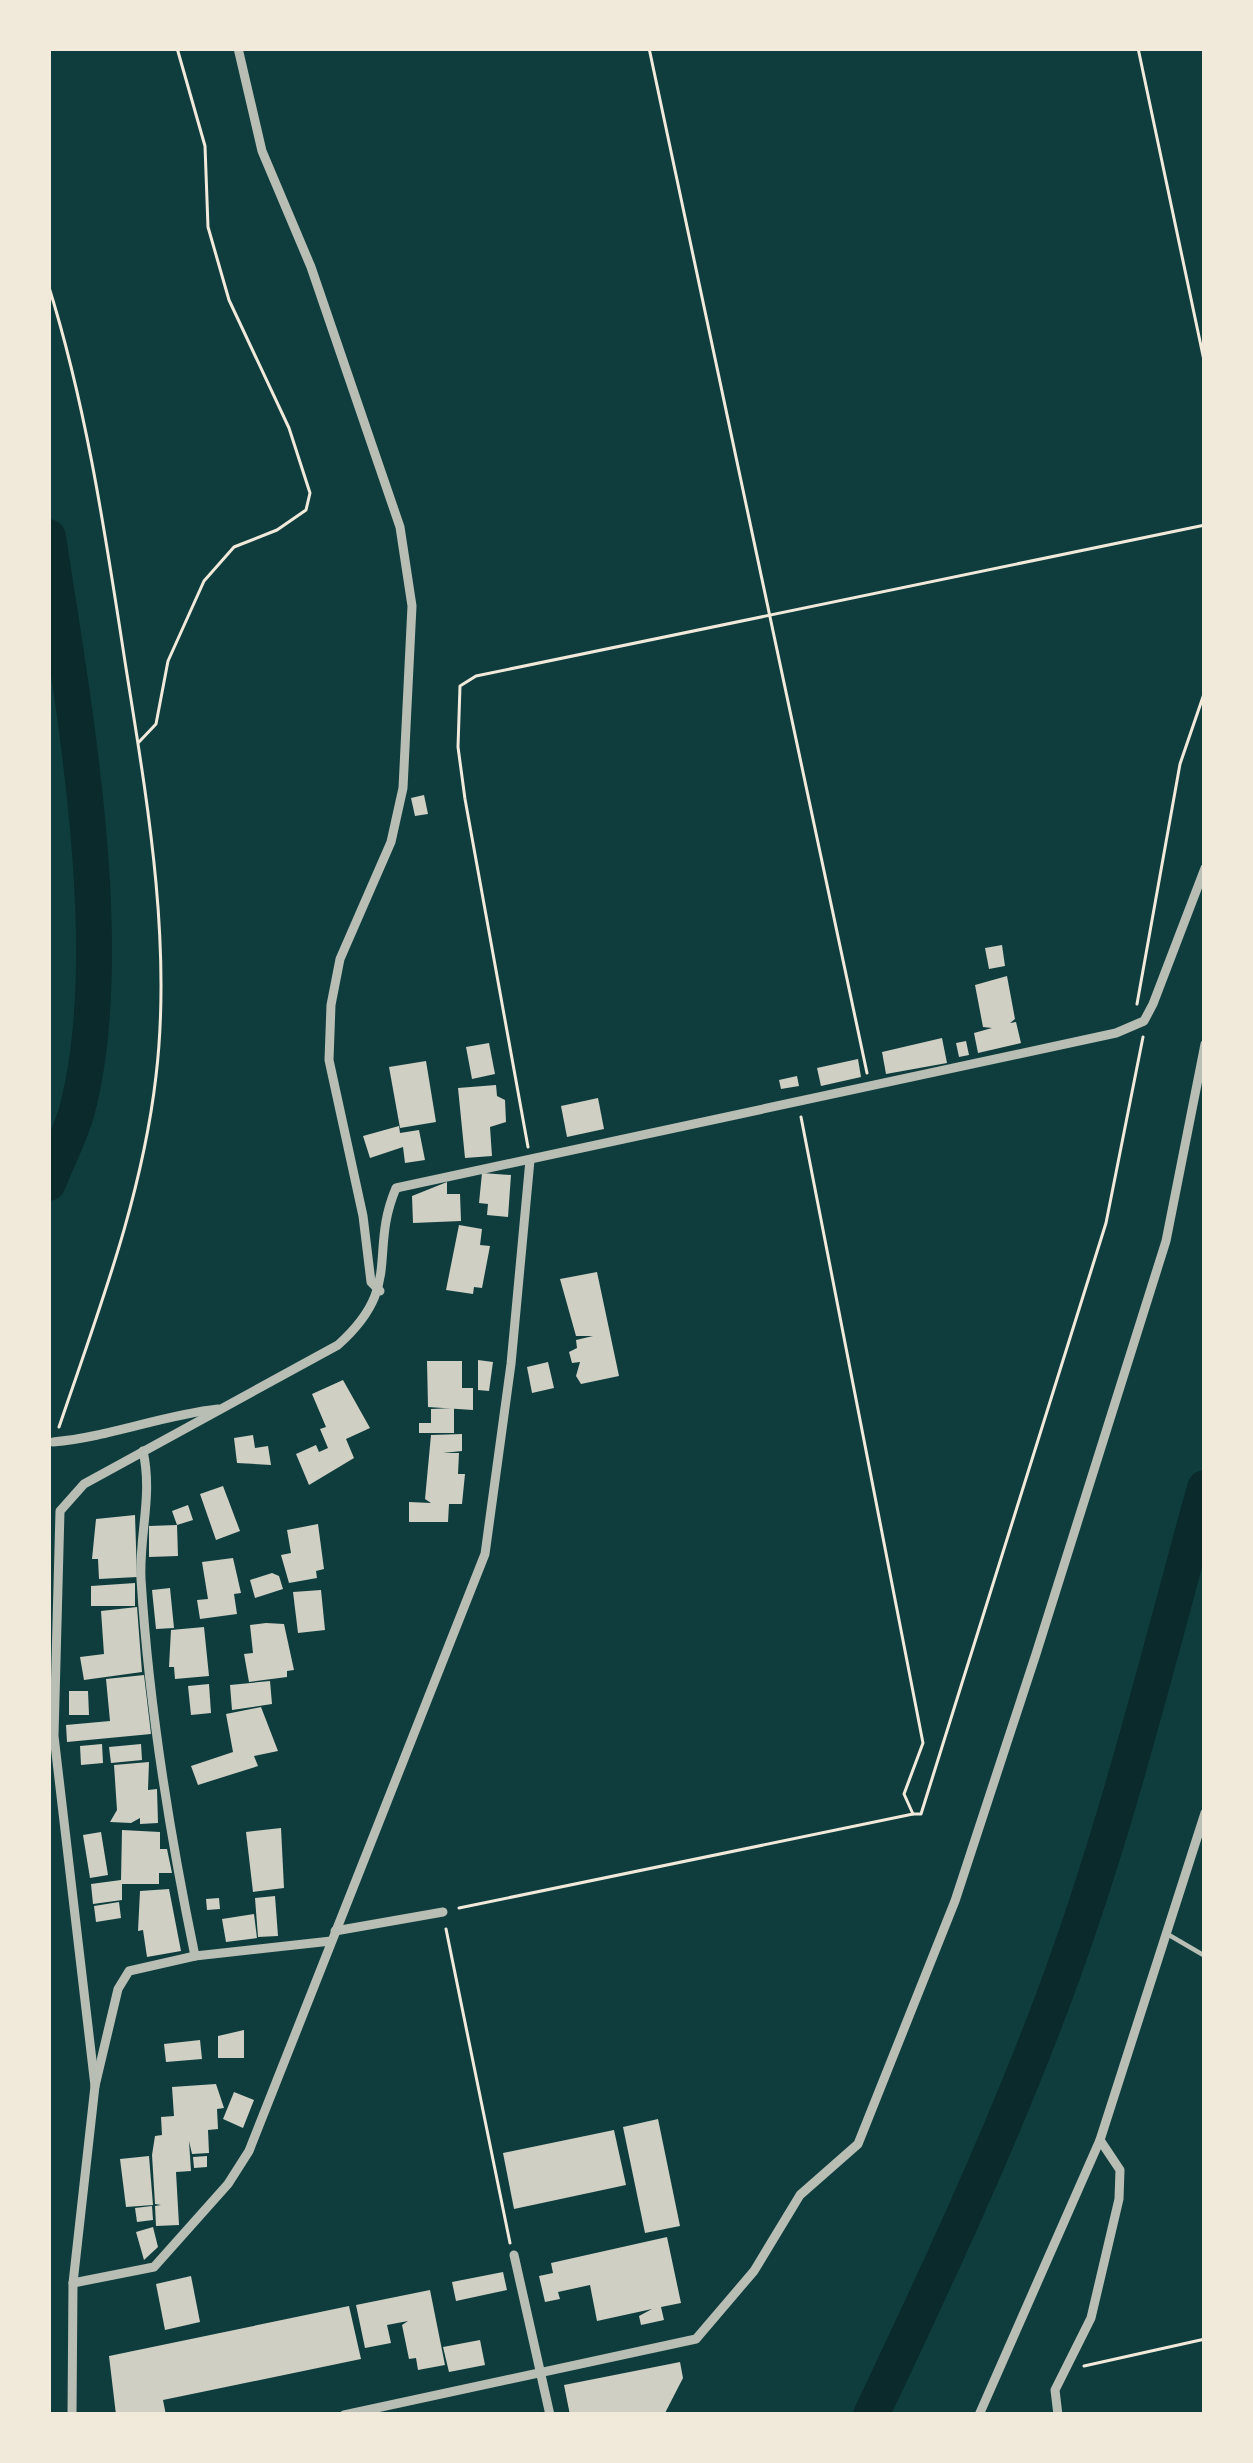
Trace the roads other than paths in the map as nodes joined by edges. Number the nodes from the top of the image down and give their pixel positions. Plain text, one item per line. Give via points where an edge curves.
1 (238, 48) edge
2 (1205, 868) edge
3 (1205, 1044) edge
4 (530, 1160) junction
5 (380, 1291) junction
6 (223, 1409) junction
7 (53, 1442) road end
8 (143, 1451) junction
9 (1205, 1814) edge
10 (443, 1912) road end
11 (1167, 1934) junction
12 (333, 1936) junction
13 (194, 1956) junction
14 (1205, 1956) edge
15 (95, 2086) junction
16 (1100, 2140) junction
17 (514, 2255) road end
18 (73, 2283) junction
19 (541, 2373) junction
20 (72, 2415) edge
21 (344, 2415) edge
22 (550, 2415) edge
23 (980, 2415) edge
24 (1058, 2415) edge

1 - 5 street via 262,152 400,527 412,606 403,788 331,1005 329,1060 371,1282
2 - 4 street via 1144,1021
3 - 19 street via 1166,1240 1065,1564 955,1900 858,2144 800,2195 754,2271 696,2339
4 - 5 street via 396,1189
4 - 12 street via 484,1554
5 - 6 street via 364,1322 338,1345
6 - 7 street
6 - 8 street
8 - 13 street via 150,1507 140,1537 141,1578 154,1724
8 - 15 street via 84,1484 60,1511 56,1550 54,1736
9 - 11 street
10 - 12 street
11 - 14 lane
11 - 16 street
12 - 13 street
12 - 18 street via 249,2151 228,2184 154,2267
13 - 15 street via 129,1971
15 - 18 street
16 - 23 street
16 - 24 street via 1120,2170 1119,2199 1091,2318 1055,2390
17 - 19 street
18 - 20 street
19 - 21 street
19 - 22 street

